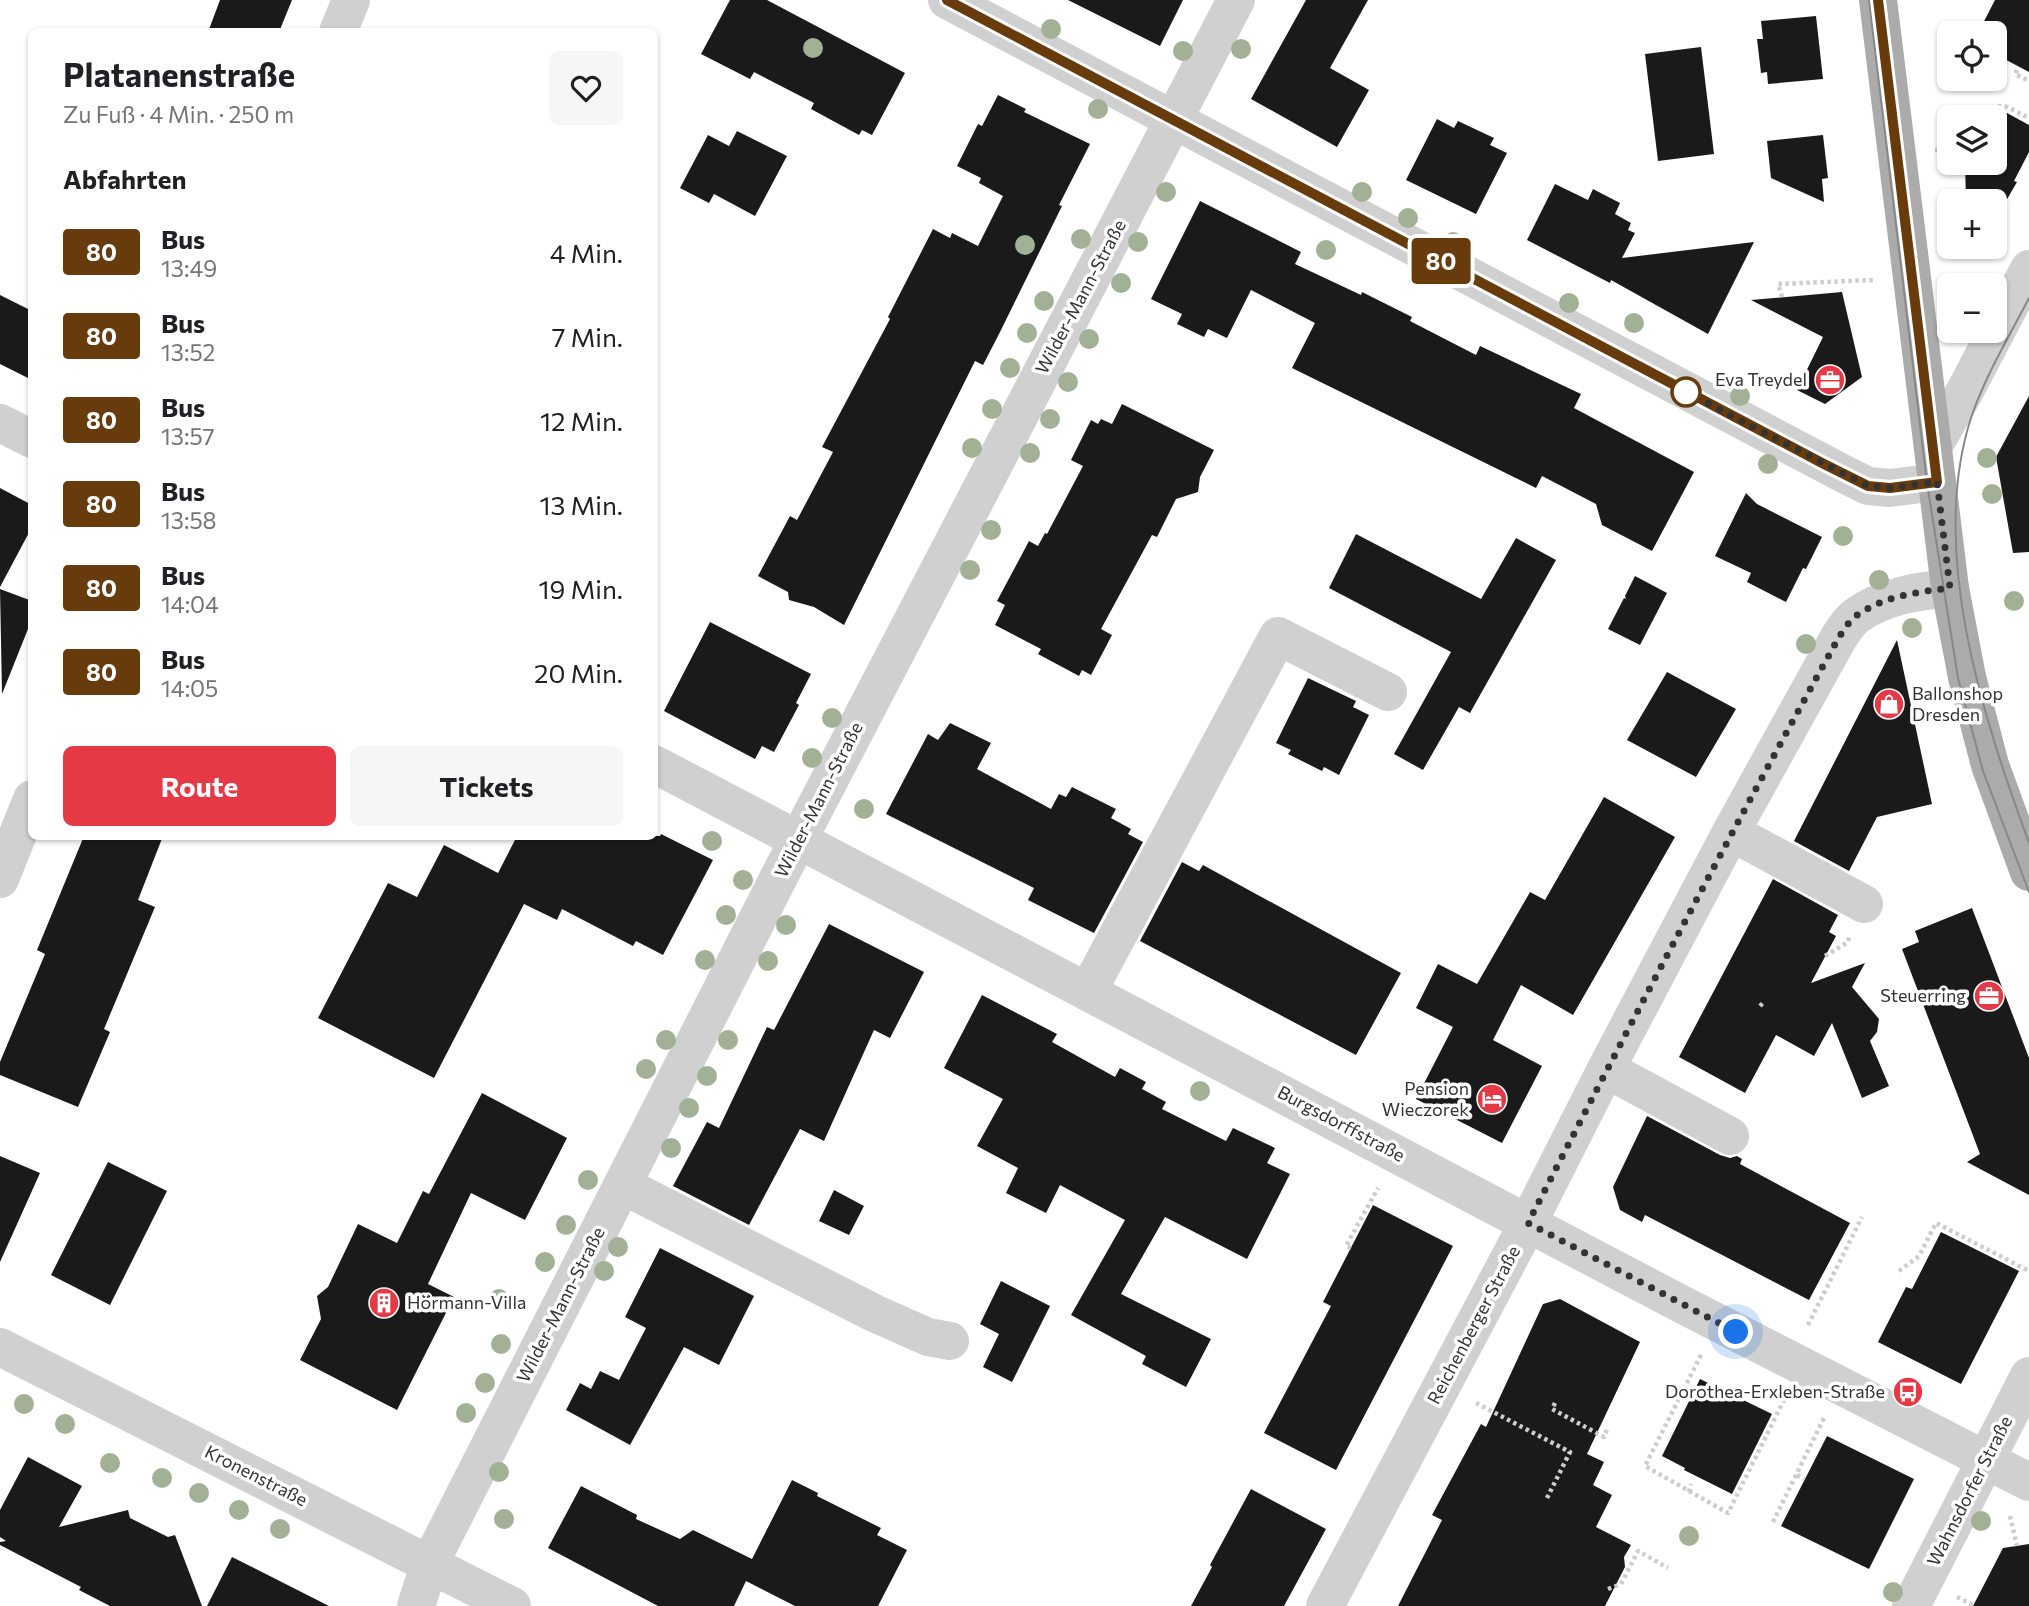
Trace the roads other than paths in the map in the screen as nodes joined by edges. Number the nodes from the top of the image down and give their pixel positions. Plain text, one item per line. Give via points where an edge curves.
1 (351, 0) edge
2 (947, 0) edge
3 (1236, 0) edge
4 (1878, 0) edge
5 (340, 28) edge
6 (1174, 119) junction
7 (2029, 269) edge
8 (0, 423) edge
9 (28, 437) edge
10 (1935, 464) junction
11 (1950, 588) junction
12 (1388, 692) dead end
13 (658, 766) edge
14 (28, 809) edge
15 (1731, 832) junction
16 (798, 840) junction
17 (2029, 872) edge
18 (0, 879) edge
19 (1864, 904) dead end
20 (1088, 990) junction
21 (1605, 1069) junction
22 (1730, 1136) dead end
23 (622, 1185) junction
24 (1528, 1223) junction
25 (950, 1341) dead end
26 (0, 1347) edge
27 (2029, 1376) edge
28 (1987, 1459) junction
29 (2029, 1482) edge
30 (430, 1563) junction
31 (416, 1606) edge
32 (512, 1606) edge
33 (1325, 1606) edge
34 (1911, 1606) edge

1 - 5 street
2 - 6 street
3 - 6 street, Wilder-Mann-Straße
4 - 10 main road
6 - 10 street via 1850,478 1890,488
6 - 16 street, Wilder-Mann-Straße
7 - 10 street via 1966,389
8 - 9 street
10 - 11 main road
11 - 15 street, Reichenberger Straße via 1877,603 1854,617
11 - 17 main road via 1990,765
12 - 20 street via 1278,635
13 - 16 street, Burgsdorffstraße
14 - 18 street
15 - 19 street
15 - 21 street, Reichenberger Straße
16 - 20 street, Burgsdorffstraße
16 - 23 street, Wilder-Mann-Straße
20 - 24 street, Burgsdorffstraße
21 - 22 street
21 - 24 street, Reichenberger Straße
23 - 25 street via 874,1313 928,1337
23 - 30 street, Wilder-Mann-Straße
24 - 28 street, Burgsdorffstraße
24 - 33 street, Reichenberger Straße
26 - 30 street, Kronenstraße
27 - 28 street, Wahnsdorfer Straße
28 - 29 street, Burgsdorffstraße
28 - 34 street, Wahnsdorfer Straße
30 - 31 street, Wilder-Mann-Straße
30 - 32 street, Kronenstraße

